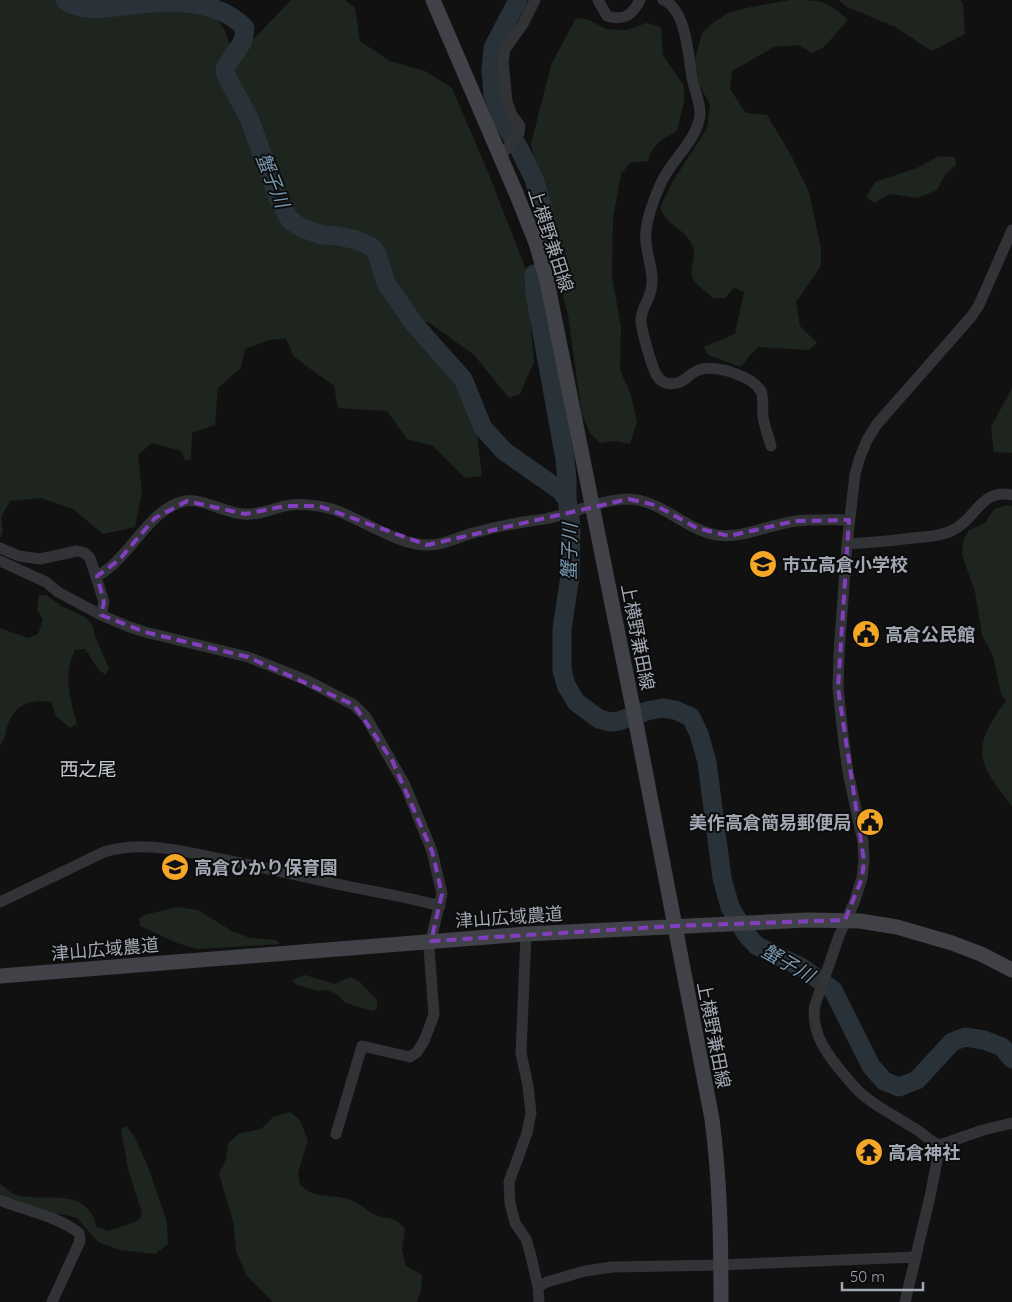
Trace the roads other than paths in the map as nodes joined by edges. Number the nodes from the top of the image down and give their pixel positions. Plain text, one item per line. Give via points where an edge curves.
1 (434, 0) edge
2 (534, 0) edge
3 (598, 0) edge
4 (640, 0) edge
5 (663, 0) edge
6 (503, 152) junction
7 (1012, 230) edge
8 (772, 446) dead end
9 (1012, 494) edge
10 (593, 506) junction
11 (849, 520) junction
12 (847, 544) junction
13 (0, 548) edge
14 (0, 561) edge
15 (97, 576) junction
16 (101, 616) junction
17 (0, 902) edge
18 (440, 906) junction
19 (846, 920) junction
20 (674, 926) junction
21 (526, 934) junction
22 (431, 941) junction
23 (1012, 970) edge
24 (0, 976) edge
25 (1012, 1122) edge
26 (336, 1134) dead end
27 (940, 1145) junction
28 (0, 1200) edge
29 (916, 1257) junction
30 (721, 1265) junction
31 (538, 1287) junction
32 (52, 1302) edge
33 (539, 1302) edge
34 (721, 1302) edge
35 (905, 1302) edge

1 - 6 main road, 上横野兼田線
2 - 6 street via 523,24 505,49 507,102 520,126 519,133
3 - 4 street via 607,16 614,18 634,12
5 - 8 street via 671,4 686,35 700,113 692,135 661,183 647,224 652,277 651,290 640,320 644,337 657,378 666,384 678,383 707,368 725,370 754,383 762,392 763,416
6 - 10 main road, 上横野兼田線 via 547,281
7 - 11 street via 971,317 877,424 867,440 855,474
9 - 12 street via 988,498 978,505 963,525 944,533
10 - 11 street via 629,499 643,502 656,505 697,528 728,536 795,521
10 - 15 street via 427,546 319,506 294,505 245,514 187,501 155,518 119,560
10 - 20 main road, 上横野兼田線
11 - 12 street
12 - 19 street via 838,688 864,861 862,878
13 - 15 street via 19,556 40,559 77,551 85,553
14 - 16 street via 46,582
15 - 16 street via 104,602
16 - 18 street via 145,632 248,657 306,680 354,705 366,718 405,785 432,851 442,894
17 - 18 street via 104,852 120,847 144,846
18 - 22 street
19 - 20 main road, 津山広域農道
19 - 23 main road, 津山広域農道 via 877,923 924,934 981,954
19 - 27 street via 820,990 814,1013 816,1032 829,1056 866,1098
20 - 21 main road, 津山広域農道
20 - 30 main road, 上横野兼田線 via 712,1119
21 - 22 main road, 津山広域農道
21 - 31 street via 521,1053 532,1113 509,1182 515,1223 526,1240
22 - 24 main road, 津山広域農道
22 - 26 street via 434,1015 424,1041 410,1057 362,1046
25 - 27 street
27 - 29 street
28 - 32 street via 56,1220 79,1233 80,1241
29 - 30 street
29 - 35 street
30 - 31 street via 612,1267
30 - 34 main road, 上横野兼田線
31 - 33 street

